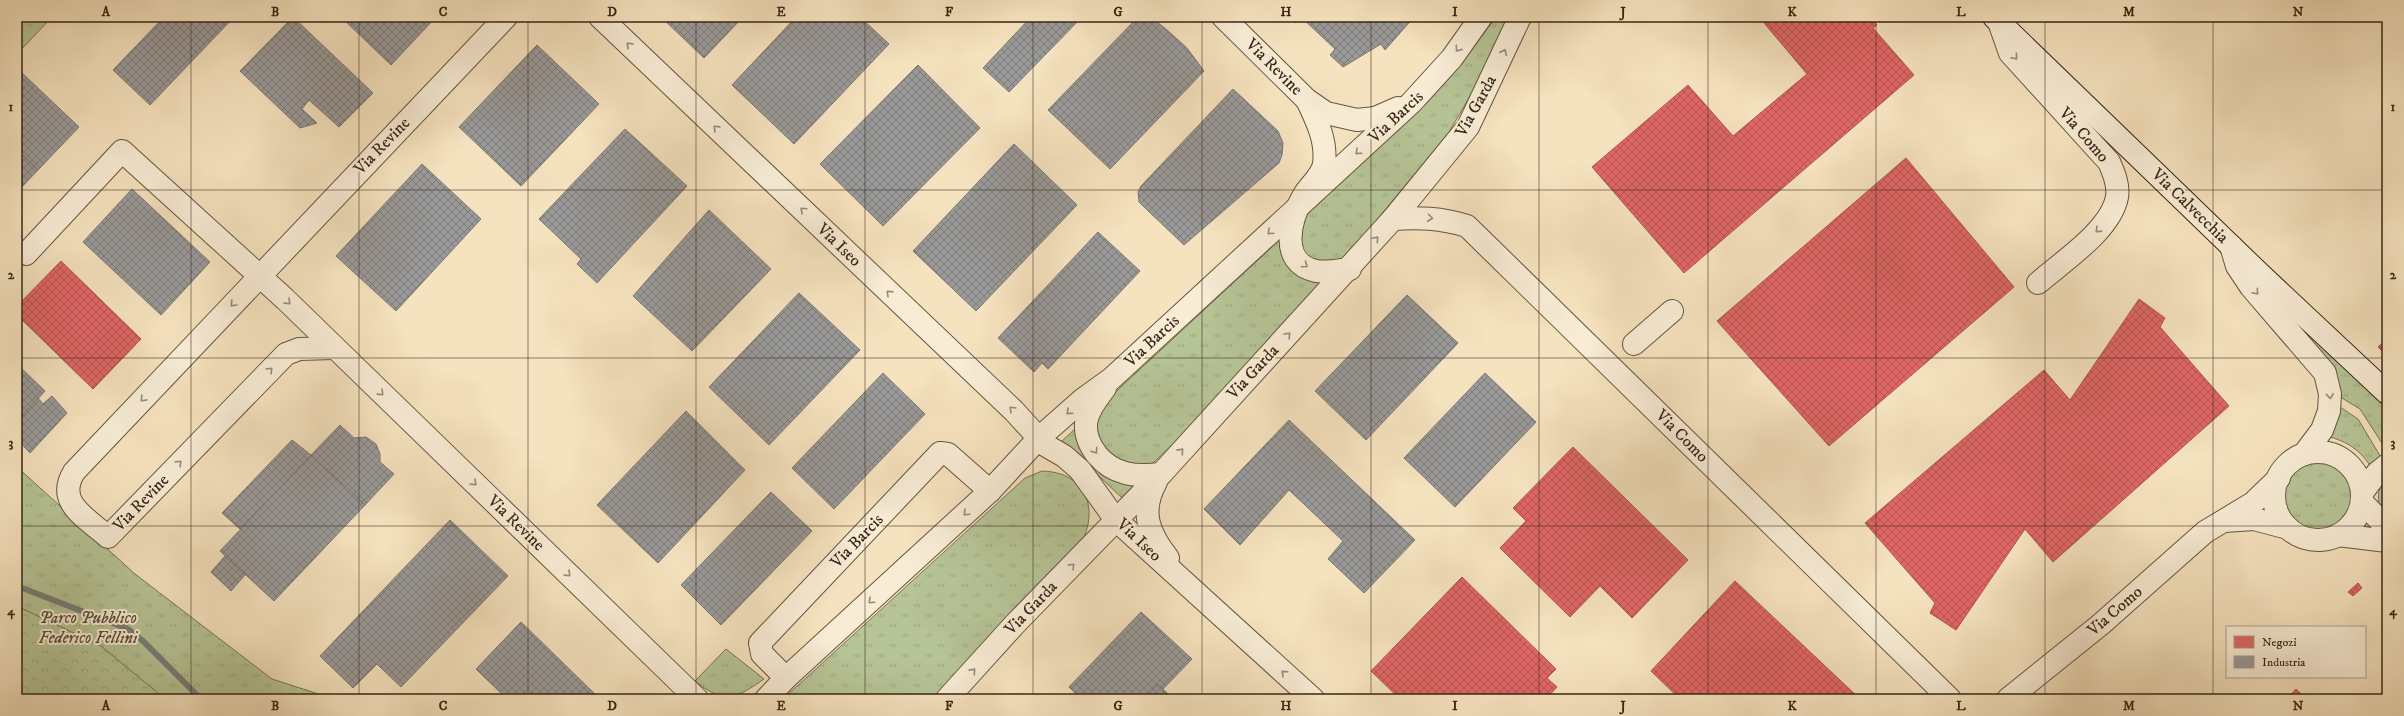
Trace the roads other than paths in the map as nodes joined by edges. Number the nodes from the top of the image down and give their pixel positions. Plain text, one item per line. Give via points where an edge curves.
1 (506, 17) edge
2 (600, 17) edge
3 (1223, 17) edge
4 (1480, 17) edge
5 (1520, 17) edge
6 (1997, 19) edge
7 (1431, 83) junction
8 (1307, 100) junction
9 (1299, 206) junction
10 (1393, 219) junction
11 (2232, 246) junction
12 (26, 254) dead end
13 (1350, 269) junction
14 (259, 276) junction
15 (2038, 283) dead end
16 (1672, 311) dead end
17 (1634, 344) dead end
18 (334, 348) junction
19 (1111, 379) junction
20 (2387, 393) edge
21 (1039, 438) junction
22 (2304, 454) junction
23 (2387, 465) edge
24 (1161, 474) junction
25 (1006, 475) junction
26 (1084, 475) junction
27 (2279, 478) junction
28 (990, 491) junction
29 (2362, 498) junction
30 (1116, 520) junction
31 (2221, 521) junction
32 (2288, 528) junction
33 (2387, 528) edge
34 (2338, 535) junction
35 (2387, 541) edge
36 (1092, 545) junction
37 (1198, 594) junction
38 (786, 678) junction
39 (697, 699) edge
40 (766, 699) edge
41 (947, 699) edge
42 (1313, 699) edge
43 (1950, 699) edge
44 (2008, 699) edge

1 - 14 street, Via Revine
21 -> 2 street, Via Iseo via 1014,411
3 - 8 street, Via Revine
4 -> 7 street, Via Barcis
10 -> 5 street, Via Garda via 1468,126
6 - 11 street, Via Calvecchia
6 -> 15 street, Via Como via 2010,53 2109,162 2116,177 2117,197 2106,223
7 - 8 street, Via Revine via 1392,112 1375,118 1343,118 1326,113
7 -> 9 street, Via Barcis
8 - 9 street, Via Revine via 1321,130 1325,146 1324,166
9 -> 13 street, Via Barcis via 1292,220 1289,243 1295,257 1304,266 1316,272
9 -> 19 street, Via Barcis
13 -> 10 street, Via Garda
10 -> 43 street, Via Como via 1424,217 1448,220 1466,226
11 - 20 street, Via Calvecchia
11 -> 22 street, Via Como via 2237,266 2251,287 2325,373 2330,394 2329,411 2322,430
12 - 14 street, Via Revine via 122,151
24 -> 13 street, Via Garda
14 -> 18 street, Via Revine
14 -> 18 street, Via Revine via 74,472 68,483 67,494 72,504 108,537 286,354 298,349
16 - 17 street
18 -> 39 street, Via Revine
19 -> 21 street, Via Barcis via 1082,400
19 -> 24 street, Via Barcis via 1090,410 1086,424 1087,438 1093,450 1111,469 1118,472 1144,476
21 - 25 street, Via Barcis
21 - 26 street, Via Iseo
22 - 27 street, Via Como via 2288,464
22 - 29 street, Via Como via 2322,452 2343,460 2355,471
23 - 29 street via 2377,473
24 - 30 street, Via Garda
24 - 37 street, Via Iseo via 1147,505 1150,526 1160,547
25 - 26 street via 1043,460 1057,462
25 - 28 street, Via Barcis
26 - 30 street, Via Iseo
26 - 36 street, Via Iseo via 1100,510
27 - 31 street, Via Como via 2253,502
27 - 32 street, Via Como via 2274,496 2276,507
28 -> 38 street, Via Barcis
28 - 38 street, Via Barcis via 948,454 940,453 760,643 762,654
29 - 33 street
29 - 34 street via 2356,519
30 - 36 street, Via Garda
30 - 37 street, Via Iseo
31 - 32 street via 2254,519
31 - 44 street, Via Como via 2205,532 2100,626
32 - 34 street via 2298,535 2311,539 2327,539
34 - 35 street
41 -> 36 street, Via Garda
42 -> 37 street, Via Iseo
38 - 40 street, Via Barcis

